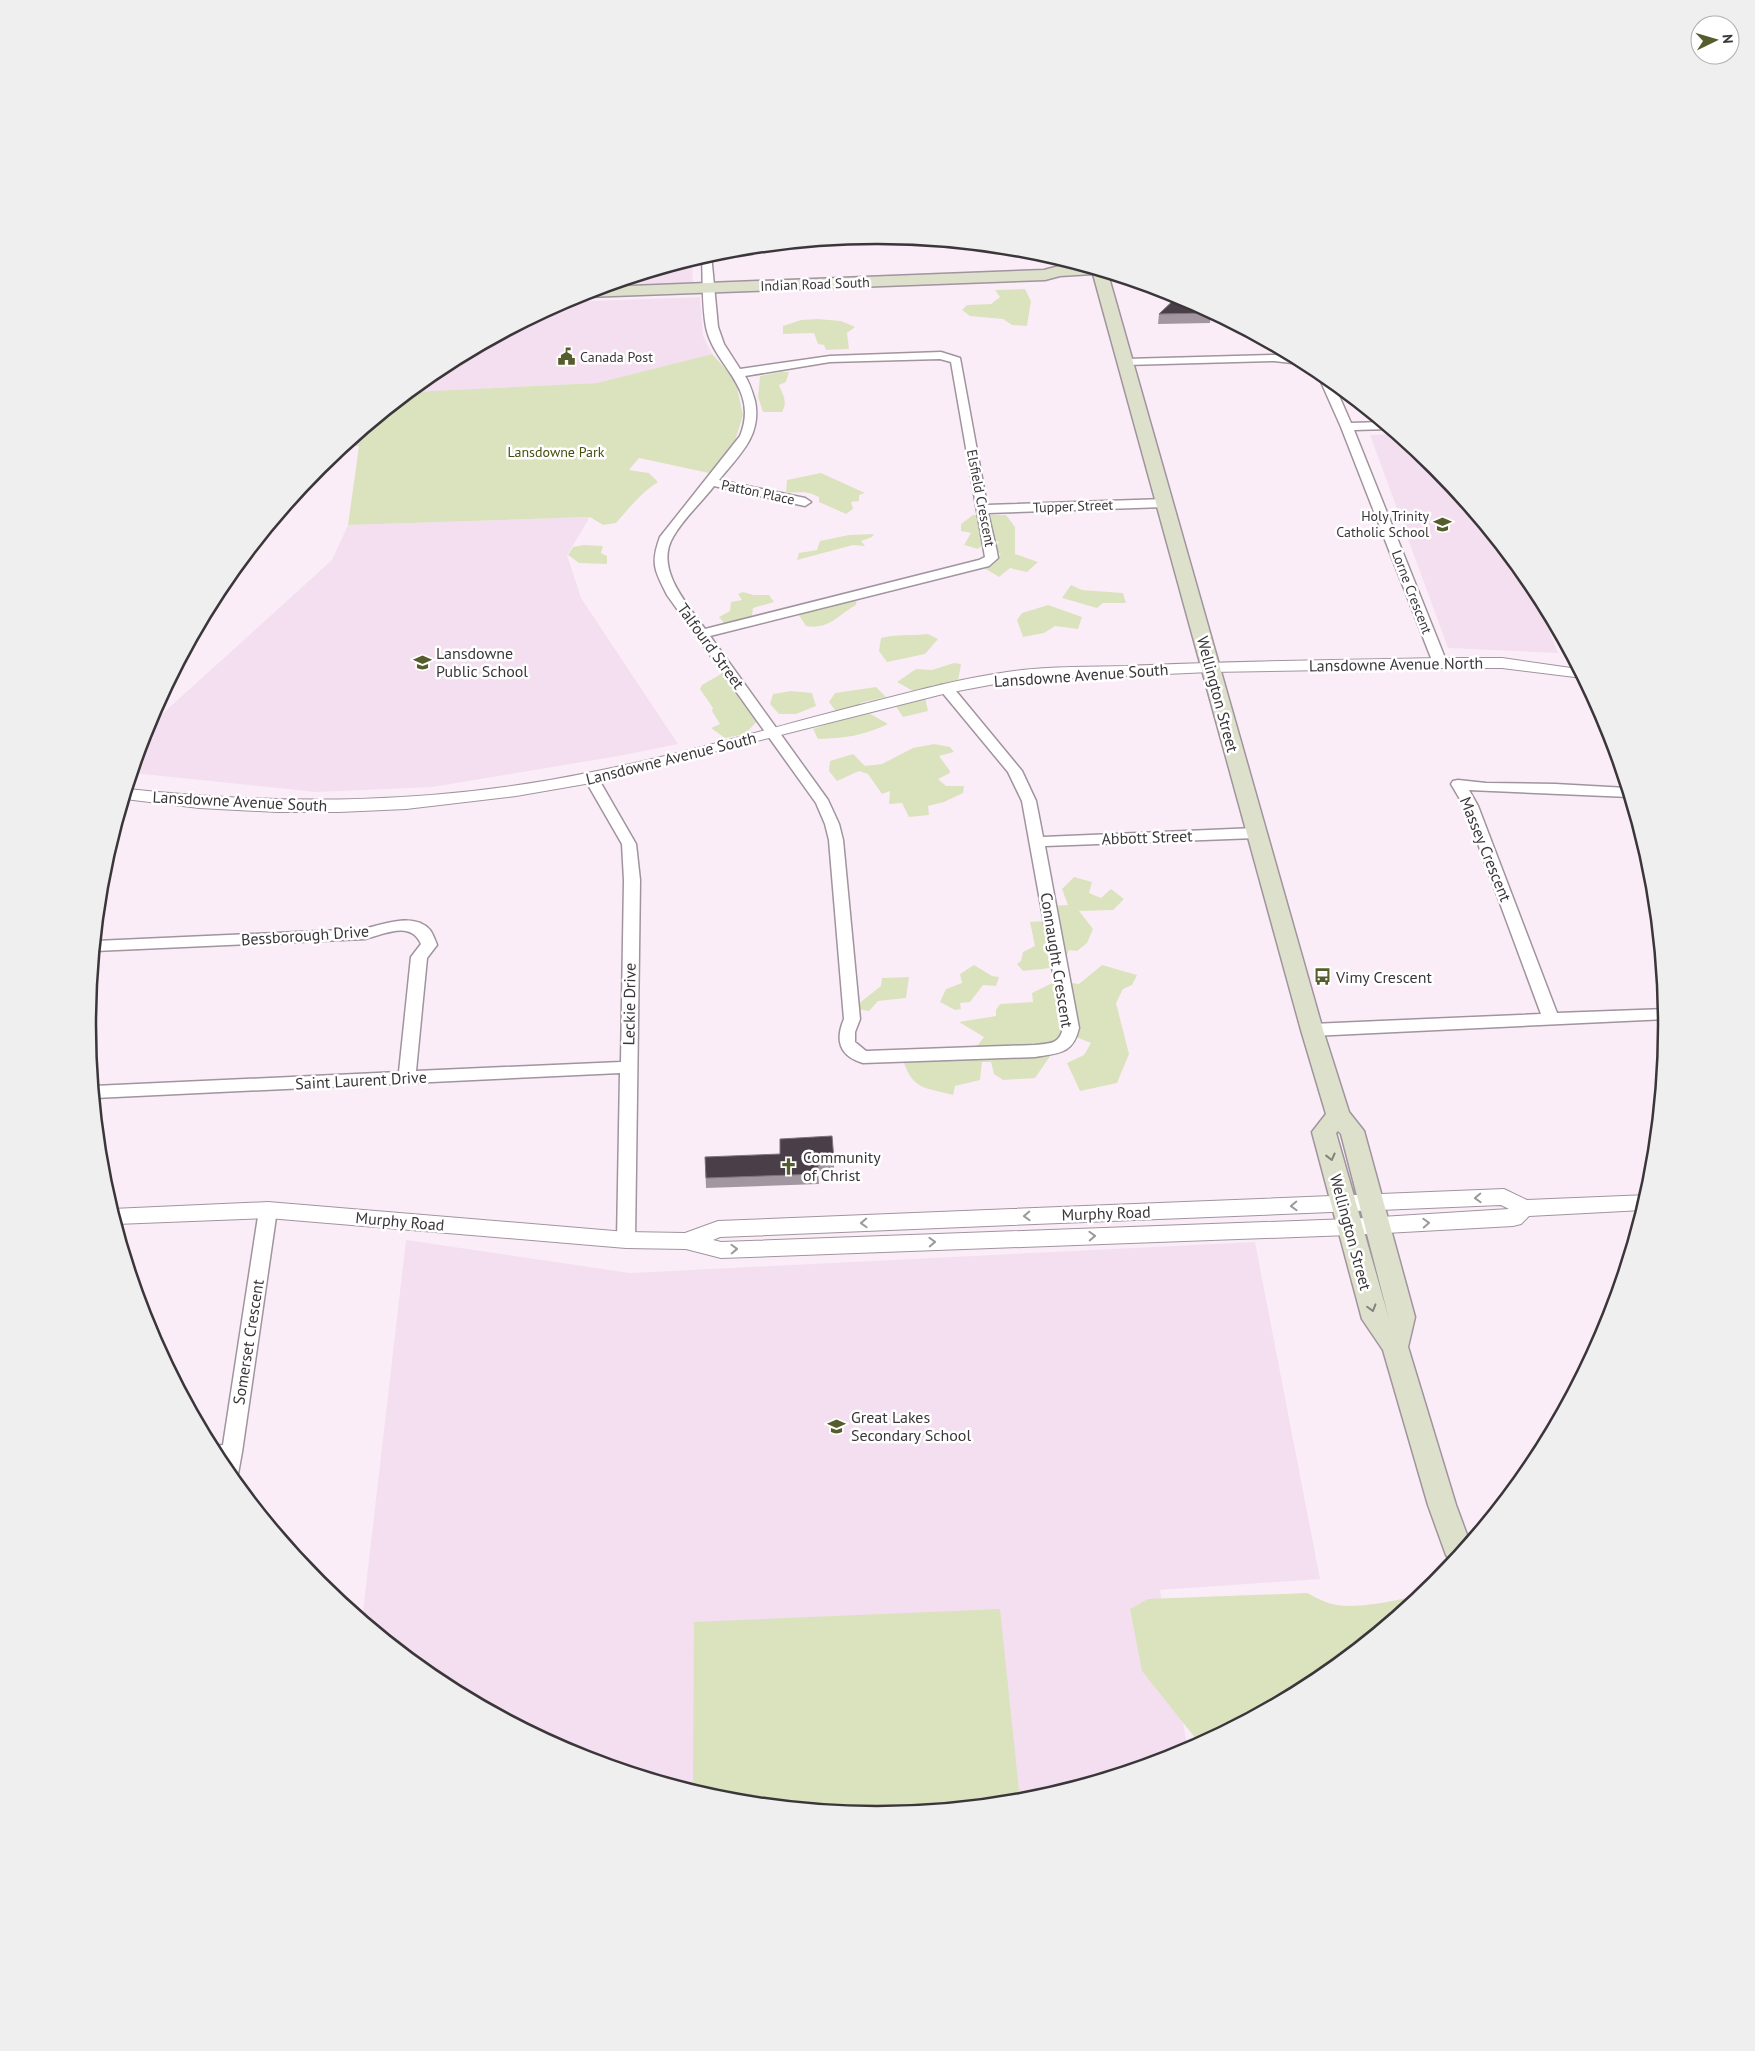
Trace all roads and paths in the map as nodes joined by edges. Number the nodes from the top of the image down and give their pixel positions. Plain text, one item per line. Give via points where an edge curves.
1 (707, 263) edge
2 (1091, 274) edge
3 (1099, 277) edge
4 (708, 288) junction
5 (613, 291) edge
6 (1284, 359) edge
7 (1126, 362) junction
8 (738, 373) junction
9 (1329, 388) edge
10 (1378, 426) edge
11 (1347, 427) junction
12 (711, 482) junction
13 (804, 502) dead end
14 (1165, 503) junction
15 (981, 509) junction
16 (703, 634) junction
17 (1440, 664) junction
18 (1210, 667) junction
19 (1574, 673) edge
20 (946, 688) junction
21 (773, 732) junction
22 (591, 778) junction
23 (1623, 793) edge
24 (132, 795) edge
25 (1256, 833) junction
26 (1038, 842) junction
27 (101, 946) edge
28 (1659, 1014) edge
29 (1551, 1019) junction
30 (1312, 1030) junction
31 (852, 1051) joint
32 (628, 1067) junction
33 (407, 1077) junction
34 (99, 1092) edge
35 (1338, 1115) junction
36 (1371, 1202) junction
37 (1638, 1202) edge
38 (1343, 1204) junction
39 (1524, 1208) junction
40 (268, 1210) junction
41 (120, 1216) edge
42 (1378, 1226) junction
43 (1349, 1227) junction
44 (626, 1240) junction
45 (686, 1241) junction
46 (1395, 1347) junction
47 (223, 1452) edge
48 (1458, 1549) edge

1 - 4 street, Talfourd Street
2 - 4 main road, Indian Road South via 1061,279 1045,275
3 - 7 main road, Wellington Street
4 - 5 main road, Indian Road South
4 - 8 street, Talfourd Street via 712,327 718,344
6 - 7 street, Lorne Crescent
7 - 14 main road, Wellington Street
8 - 12 street, Talfourd Street via 745,385 751,412 750,428
8 - 15 street, Elsfield Crescent via 830,359 949,356 956,360
9 - 11 street, Lorne Crescent
10 - 11 street
11 - 17 street, Lorne Crescent
12 - 13 street, Patton Place
12 - 16 street, Talfourd Street via 666,537 660,554 662,571 674,595
14 - 15 street, Tupper Street
14 - 18 main road, Wellington Street
15 - 16 street, Elsfield Crescent via 991,552 991,558 984,564
16 - 21 street, Talfourd Street
17 - 18 street, Lansdowne Avenue North
17 - 19 street, Lansdowne Avenue North via 1502,664
18 - 20 street, Lansdowne Avenue South via 1011,676
18 - 25 main road, Wellington Street
20 - 21 street, Lansdowne Avenue South
20 - 26 street, Connaught Crescent via 1015,771 1029,801
21 - 22 street, Lansdowne Avenue South
21 - 31 street, Talfourd Street via 823,803 836,840 852,1019 846,1040
22 - 24 street, Lansdowne Avenue South via 443,799 339,806 199,802
22 - 32 street, Leckie Drive via 629,844 632,880
23 - 29 street, Massey Crescent via 1458,784 1471,806
25 - 26 street, Abbott Street
25 - 30 main road, Wellington Street
26 - 31 street, Connaught Crescent via 1071,1028 1068,1040 1057,1048 1035,1051 877,1058 863,1057
27 - 33 street, Bessborough Drive via 365,934 412,926 423,932 429,944 419,957
28 - 29 street
29 - 30 street
30 - 35 main road, Wellington Street
32 - 33 street, Saint Laurent Drive
32 - 44 street, Leckie Drive
33 - 34 street, Saint Laurent Drive
35 - 36 main road, Wellington Street via 1352,1131
35 -> 38 main road, Wellington Street via 1324,1132
36 - 38 street, Murphy Road
39 -> 36 street, Murphy Road via 1504,1197
36 - 42 main road, Wellington Street
37 - 39 street, Murphy Road
38 - 43 main road, Wellington Street
38 -> 45 street, Murphy Road via 718,1229
42 -> 39 street, Murphy Road via 1513,1218
40 - 41 street, Murphy Road
40 - 44 street, Murphy Road
40 - 47 street, Somerset Crescent
42 - 43 street, Murphy Road
42 - 46 main road, Wellington Street via 1402,1317
45 -> 43 street, Murphy Road via 721,1250
43 -> 46 main road, Wellington Street via 1375,1319
44 - 45 street, Murphy Road
46 - 48 main road, Wellington Street

